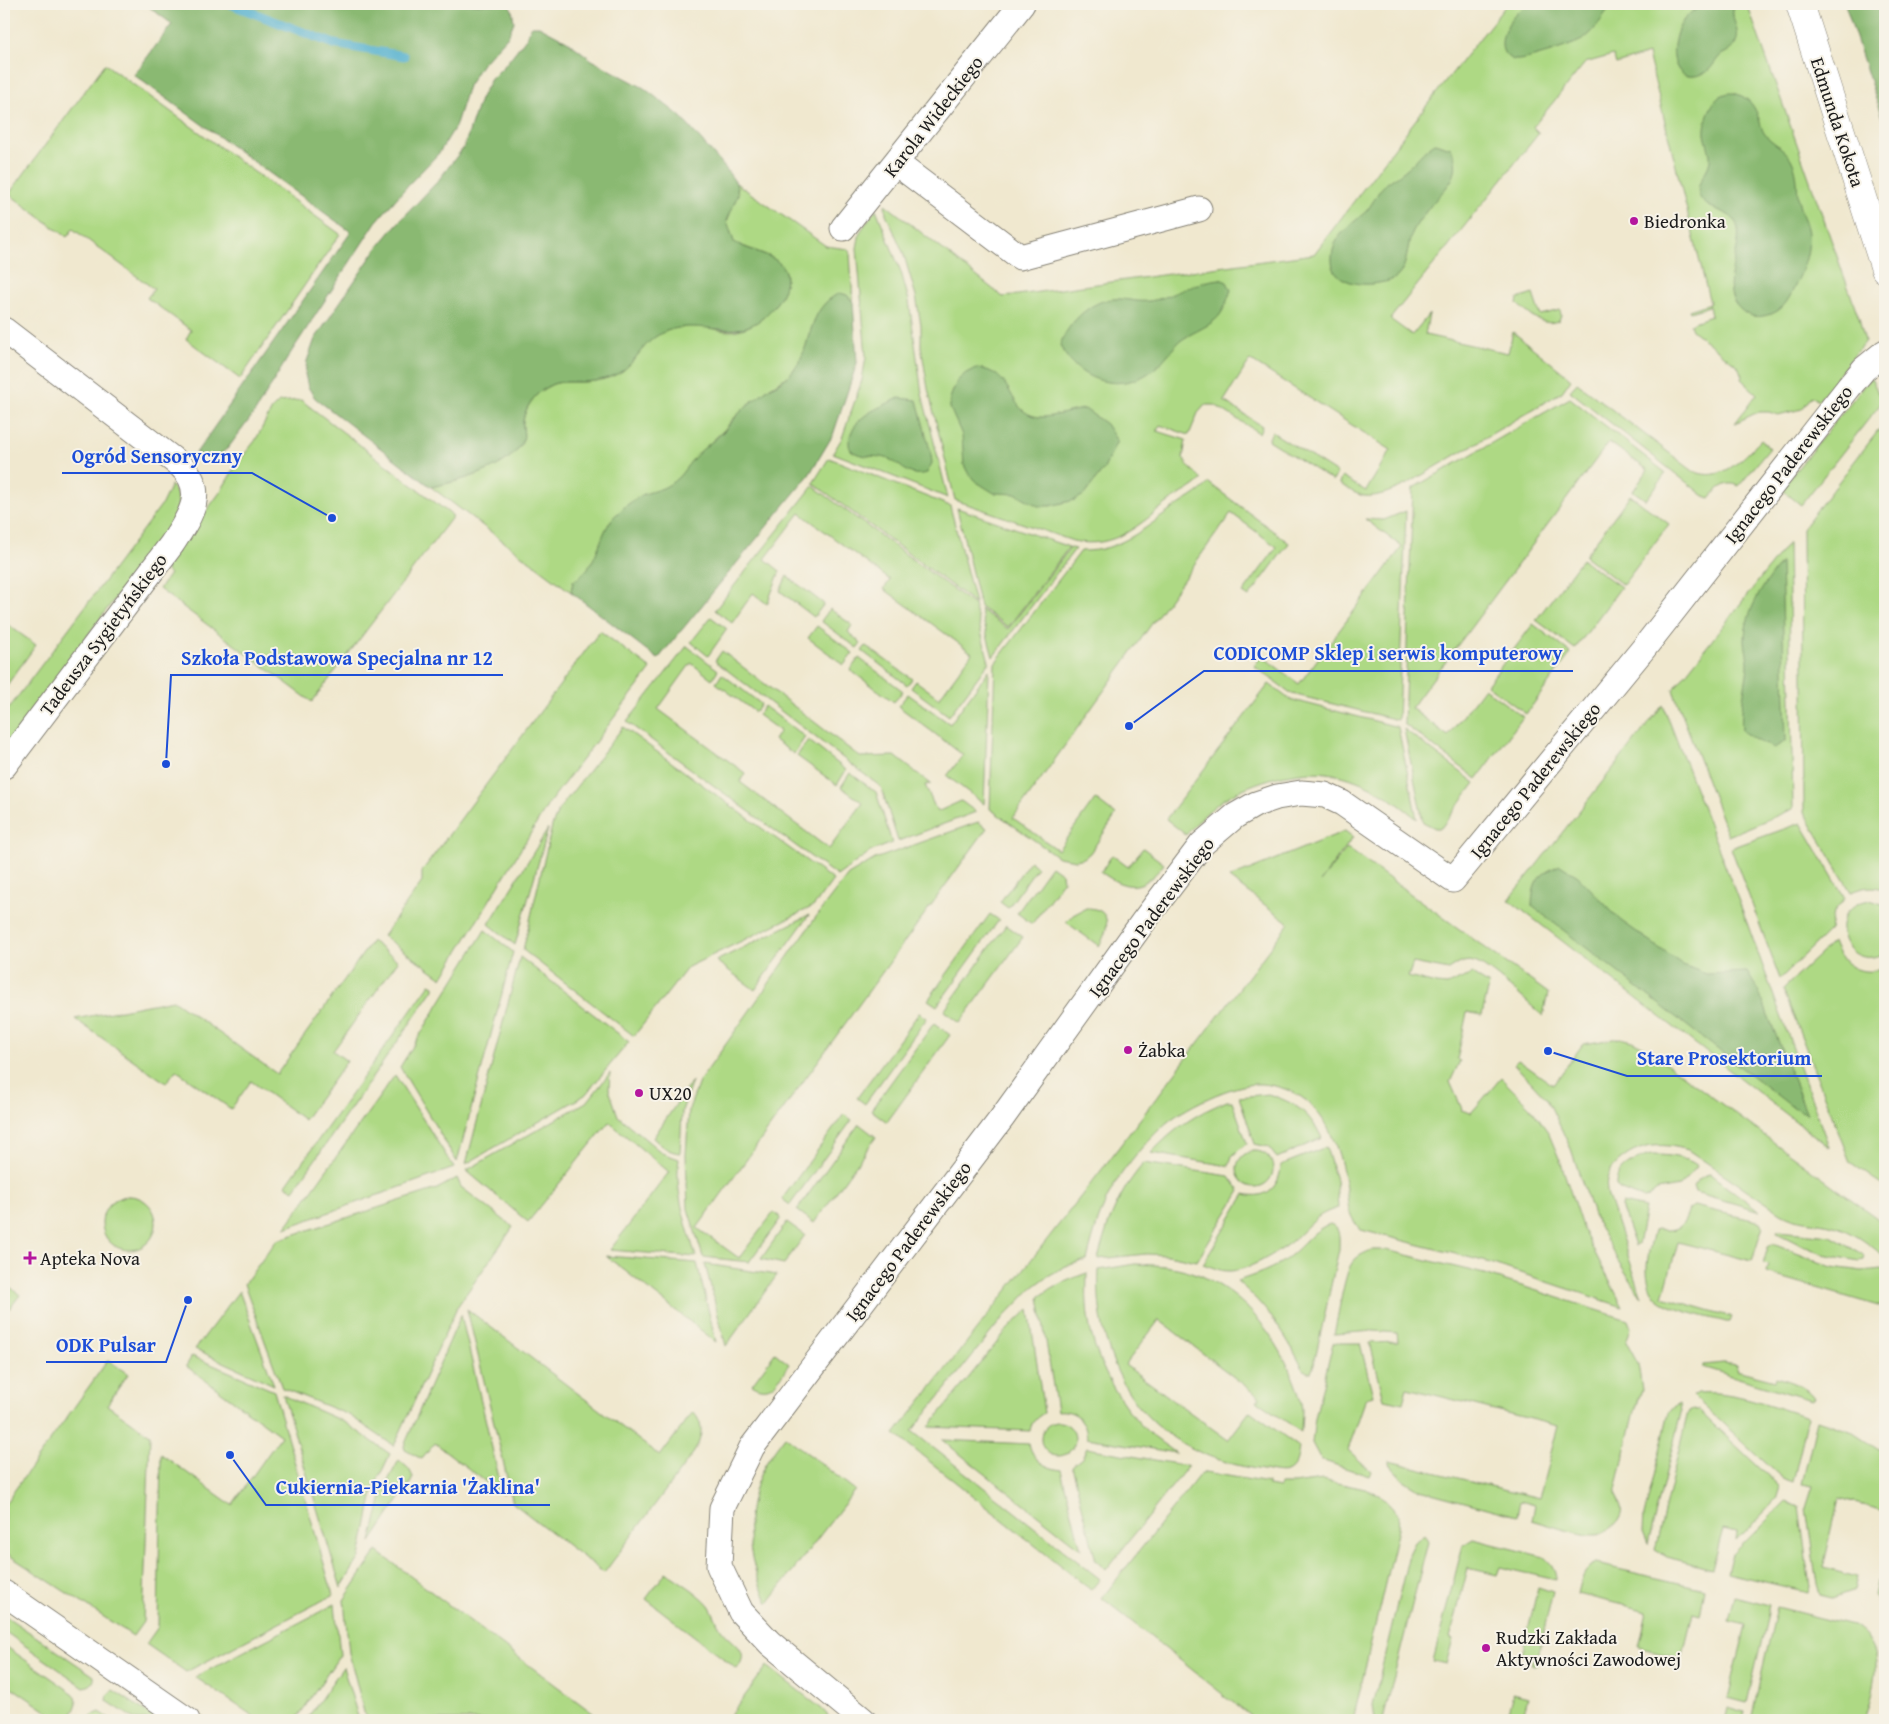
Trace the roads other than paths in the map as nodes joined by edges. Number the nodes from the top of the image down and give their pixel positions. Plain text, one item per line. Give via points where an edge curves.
1 (1022, 4) edge
2 (1800, 4) edge
3 (896, 163) junction
4 (1199, 209) dead end
5 (843, 228) dead end
6 (1881, 239) edge
7 (1885, 269) edge
8 (4, 330) edge
9 (1885, 352) edge
10 (4, 766) edge
11 (4, 1593) edge
12 (187, 1720) edge
13 (863, 1720) edge

1 - 3 street, Karola Wideckiego
2 - 6 street, Edmunda Kokota
3 - 4 street via 1020,257
3 - 5 street, Karola Wideckiego
6 - 7 street, Edmunda Kokota
8 - 10 street, Tadeusza Sygietyńskiego via 180,465 189,473 195,498 193,510 172,544
9 - 13 street, Ignacego Paderewskiego via 1849,387 1644,648 1453,880 1342,803 1325,795 1301,793 1256,804 1236,816 1202,844 1143,922 1002,1118 752,1447 722,1508 719,1566 741,1612 770,1643
11 - 12 street

